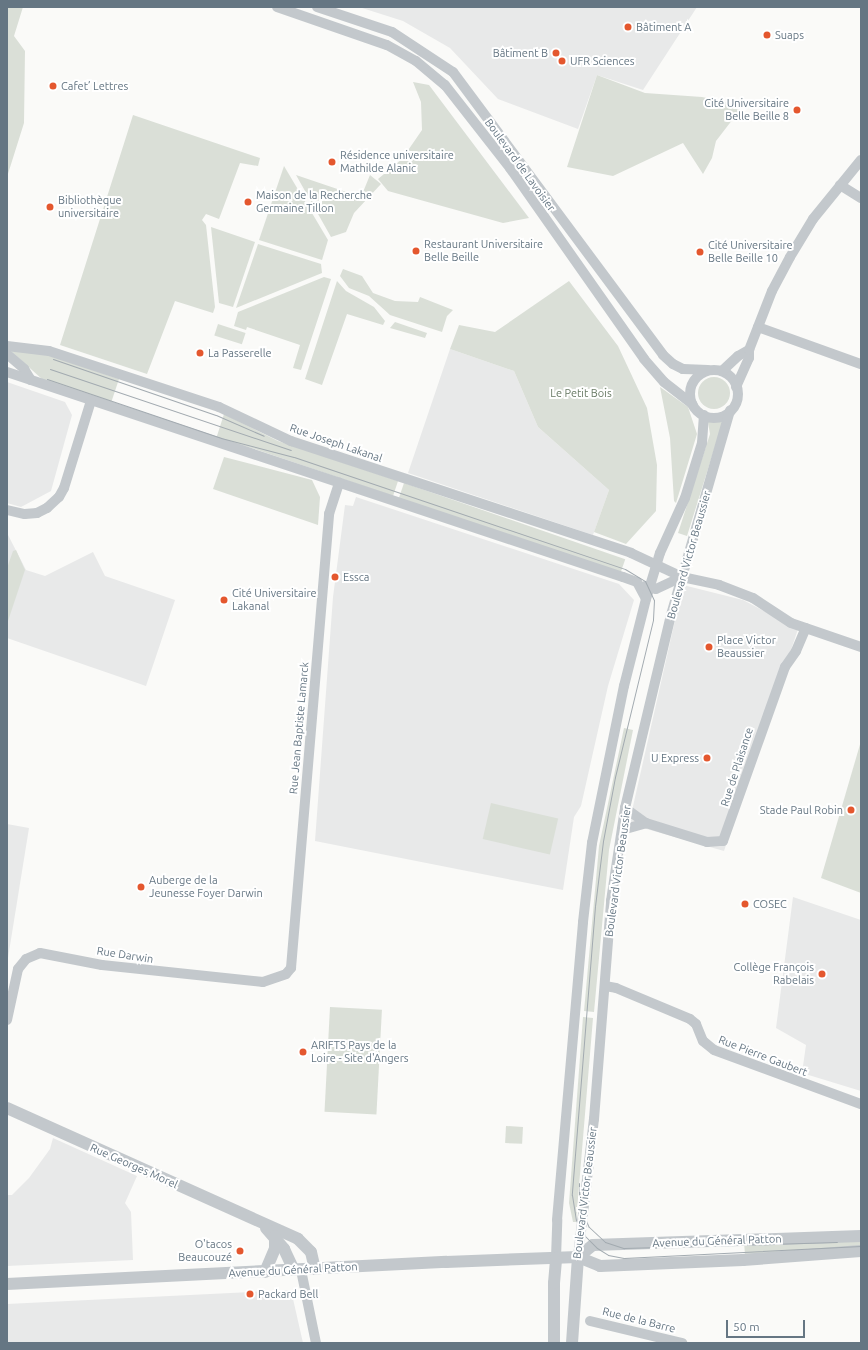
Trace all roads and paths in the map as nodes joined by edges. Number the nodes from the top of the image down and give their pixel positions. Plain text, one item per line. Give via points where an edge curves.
1 (277, 7) edge
2 (317, 7) edge
3 (861, 160) edge
4 (840, 185) junction
5 (861, 198) edge
6 (758, 327) junction
7 (7, 346) edge
8 (749, 350) junction
9 (7, 354) edge
10 (861, 364) edge
11 (708, 370) junction
12 (722, 371) junction
13 (7, 372) edge
14 (31, 380) junction
15 (736, 387) junction
16 (91, 401) junction
17 (692, 404) junction
18 (730, 410) junction
19 (704, 416) junction
20 (339, 483) junction
21 (7, 510) edge
22 (658, 564) junction
23 (682, 578) junction
24 (637, 582) junction
25 (650, 589) junction
26 (646, 599) junction
27 (806, 628) junction
28 (861, 647) edge
29 (625, 808) junction
30 (646, 822) junction
31 (622, 830) junction
32 (286, 974) joint
33 (605, 986) junction
34 (7, 1020) edge
35 (861, 1104) edge
36 (7, 1108) edge
37 (261, 1223) junction
38 (275, 1236) junction
39 (861, 1236) edge
40 (298, 1239) junction
41 (284, 1249) junction
42 (861, 1251) edge
43 (578, 1257) junction
44 (556, 1258) junction
45 (315, 1269) junction
46 (297, 1270) junction
47 (265, 1272) junction
48 (7, 1284) edge
49 (590, 1320) dead end
50 (316, 1343) edge
51 (554, 1343) edge
52 (572, 1343) edge
53 (682, 1343) edge

1 - 17 street, Boulevard de Lavoisier via 387,45 416,61 445,85 510,168 644,359 664,382
2 - 11 street, Boulevard de Lavoisier via 392,32 453,72 663,355 683,369
3 - 4 street
4 - 5 street
4 - 6 street via 813,219 790,257 772,291
6 - 8 street
6 - 10 street
7 - 22 street, Rue Joseph Lakanal via 50,351 219,407 291,441
8 - 12 street via 738,356
8 - 15 street via 749,358
9 - 14 street
11 - 12 street
11 - 17 street via 694,380 690,392
12 - 15 street via 732,379
13 - 14 street
14 - 16 street
15 - 18 street via 737,397
16 - 20 street
16 - 21 street via 59,497 47,508 36,513 25,514
17 - 19 street
18 - 19 street via 718,417
18 - 23 street, Boulevard Victor Beaussier
19 - 22 street, Boulevard Victor Beaussier via 702,443 685,498
20 - 24 street
20 - 32 street, Rue Jean Baptiste Lamarck via 329,514 292,963
22 - 23 street, Rue Joseph Lakanal
22 - 25 street, Boulevard Victor Beaussier
23 - 25 street
23 - 27 street via 719,585 753,598 791,623
23 - 29 street, Boulevard Victor Beaussier
24 - 25 street
24 - 26 street
25 - 26 street, Boulevard Victor Beaussier
26 - 44 street, Boulevard Victor Beaussier via 624,686 592,843 557,1220
27 - 28 street
27 - 30 street, Rue de Plaisance via 796,651 785,667 723,841 707,842
29 - 30 street, Rue de Plaisance
29 - 31 street, Boulevard Victor Beaussier
30 - 31 street
31 - 33 street, Boulevard Victor Beaussier via 612,901
32 - 34 street, Rue Darwin via 263,982 102,965 40,953 26,959 18,970
33 - 35 street, Rue Pierre Gaubert via 633,995 694,1022 702,1041 714,1050
33 - 43 street, Boulevard Victor Beaussier via 594,1119
36 - 37 street, Rue Georges Morel
37 - 38 street, Rue Georges Morel
37 - 40 street, Rue Georges Morel
38 - 41 street, Rue Georges Morel
38 - 47 street via 276,1248
39 - 43 street, Avenue du Général Patton via 593,1245
40 - 41 street via 288,1242
40 - 45 street, Rue Georges Morel via 311,1252
41 - 46 street, Rue Georges Morel
42 - 43 street, Avenue du Général Patton via 743,1260 600,1266
43 - 44 street, Avenue du Général Patton
43 - 52 street, Boulevard Victor Beaussier
44 - 45 street, Avenue du Général Patton
44 - 51 street, Boulevard Victor Beaussier
45 - 46 street, Avenue du Général Patton
46 - 47 street, Avenue du Général Patton
46 - 50 street
47 - 48 street, Avenue du Général Patton
49 - 53 street, Rue de la Barre

